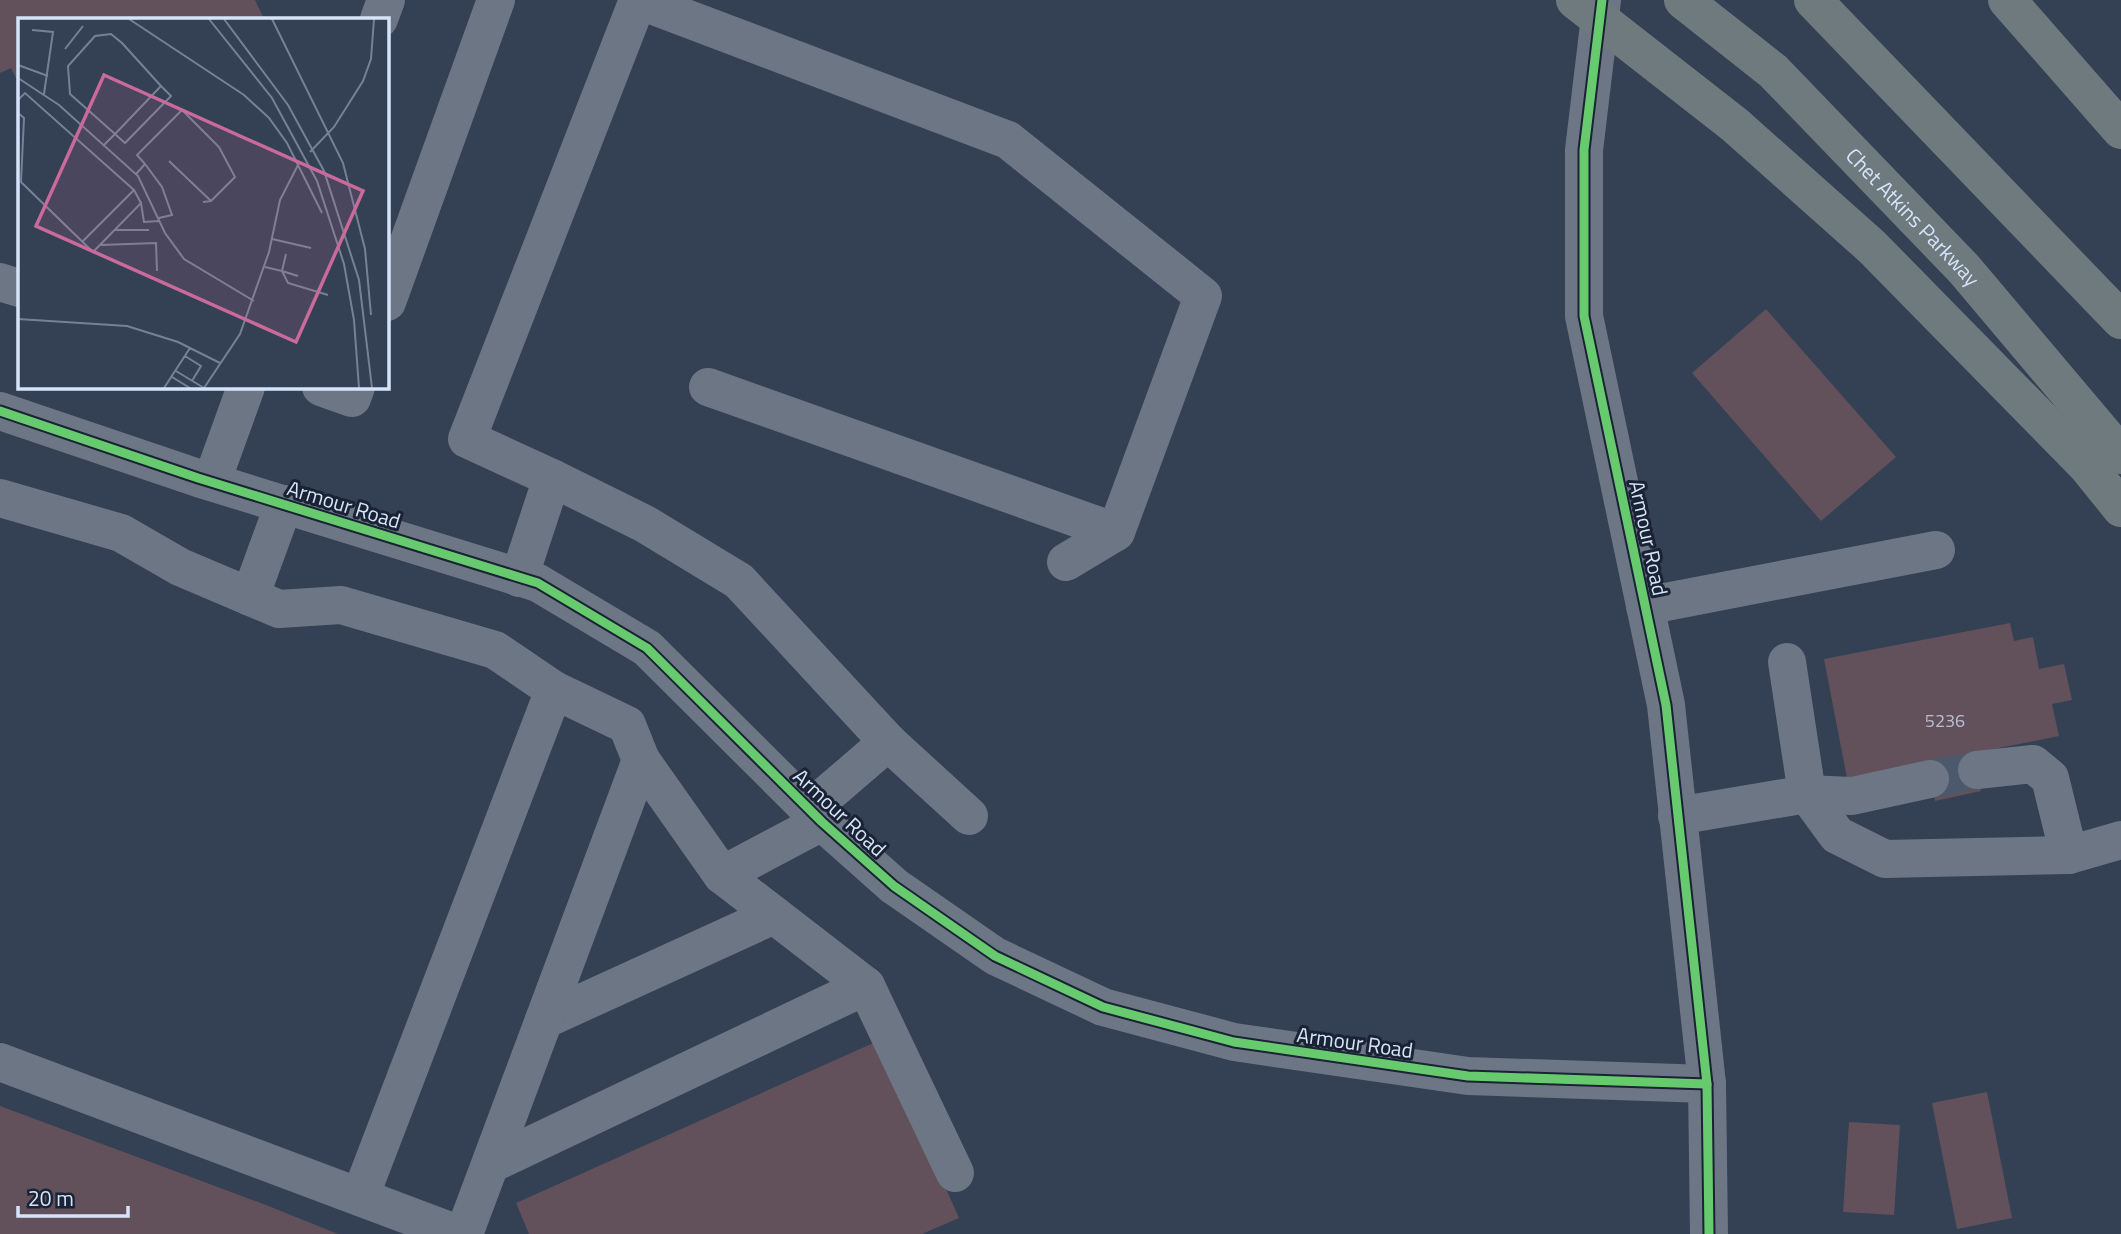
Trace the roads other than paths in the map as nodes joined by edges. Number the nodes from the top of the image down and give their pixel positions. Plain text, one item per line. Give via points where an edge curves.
1 (386, 0) edge
2 (496, 0) edge
3 (1575, 0) edge
4 (1602, 0) edge
5 (1683, 0) edge
6 (1813, 0) edge
7 (2007, 0) edge
8 (379, 18) edge
9 (2121, 130) edge
10 (0, 282) edge
11 (18, 288) edge
12 (388, 299) edge
13 (2121, 320) edge
14 (708, 387) dead end
15 (246, 388) edge
16 (324, 388) edge
17 (356, 388) edge
18 (0, 411) edge
19 (2121, 455) edge
20 (552, 478) junction
21 (212, 481) junction
22 (0, 498) edge
23 (284, 504) junction
24 (2121, 508) edge
25 (1116, 532) junction
26 (1936, 550) dead end
27 (1066, 562) dead end
28 (519, 578) junction
29 (250, 597) junction
30 (1645, 606) junction
31 (1787, 662) dead end
32 (554, 690) junction
33 (888, 742) junction
34 (641, 760) junction
35 (1977, 770) tunnel mouth
36 (1930, 779) tunnel mouth
37 (1807, 794) junction
38 (816, 815) junction
39 (969, 816) dead end
40 (1678, 816) junction
41 (2121, 840) edge
42 (2068, 855) junction
43 (722, 875) junction
44 (774, 915) junction
45 (866, 986) junction
46 (544, 1020) junction
47 (0, 1062) edge
48 (1707, 1084) junction
49 (491, 1164) junction
50 (955, 1173) dead end
51 (360, 1197) junction
52 (458, 1234) edge
53 (464, 1234) edge
54 (1709, 1234) edge

1 - 8 street
2 - 12 street
3 - 24 highway via 1735,125 1872,247 2088,467
4 - 30 street, Armour Road via 1584,150 1584,316
5 - 19 highway, Chet Atkins Parkway via 1773,71 1964,269
6 - 13 highway
7 - 9 highway
10 - 11 street
14 - 25 street
15 - 21 street
16 - 17 street via 352,398
18 - 21 street, Armour Road
20 - 25 street via 467,439 638,0 1008,140 1203,296
20 - 28 street
20 - 33 street via 645,524 739,581
21 - 23 street, Armour Road
22 - 29 street via 121,533 180,567
23 - 28 street, Armour Road
23 - 29 street
25 - 27 street
26 - 30 street
28 - 38 street, Armour Road via 538,583 647,648
29 - 32 street via 279,609 341,605 495,650
30 - 40 street, Armour Road via 1666,705
31 - 37 street
32 - 34 street via 627,725
32 - 51 street
33 - 38 street
33 - 39 street
34 - 43 street
34 - 46 street
35 - 42 street via 2033,764 2050,778
36 - 37 street via 1852,796
37 - 40 street
37 - 42 street via 1837,835 1885,859
38 - 43 street
38 - 48 street, Armour Road via 894,886 995,956 1103,1007 1234,1042 1468,1076
40 - 48 street, Armour Road
41 - 42 street
43 - 44 street
44 - 45 street
44 - 46 street
45 - 49 street
45 - 50 street
46 - 49 street
47 - 51 street
48 - 54 street, Armour Road
49 - 53 street
51 - 52 street

